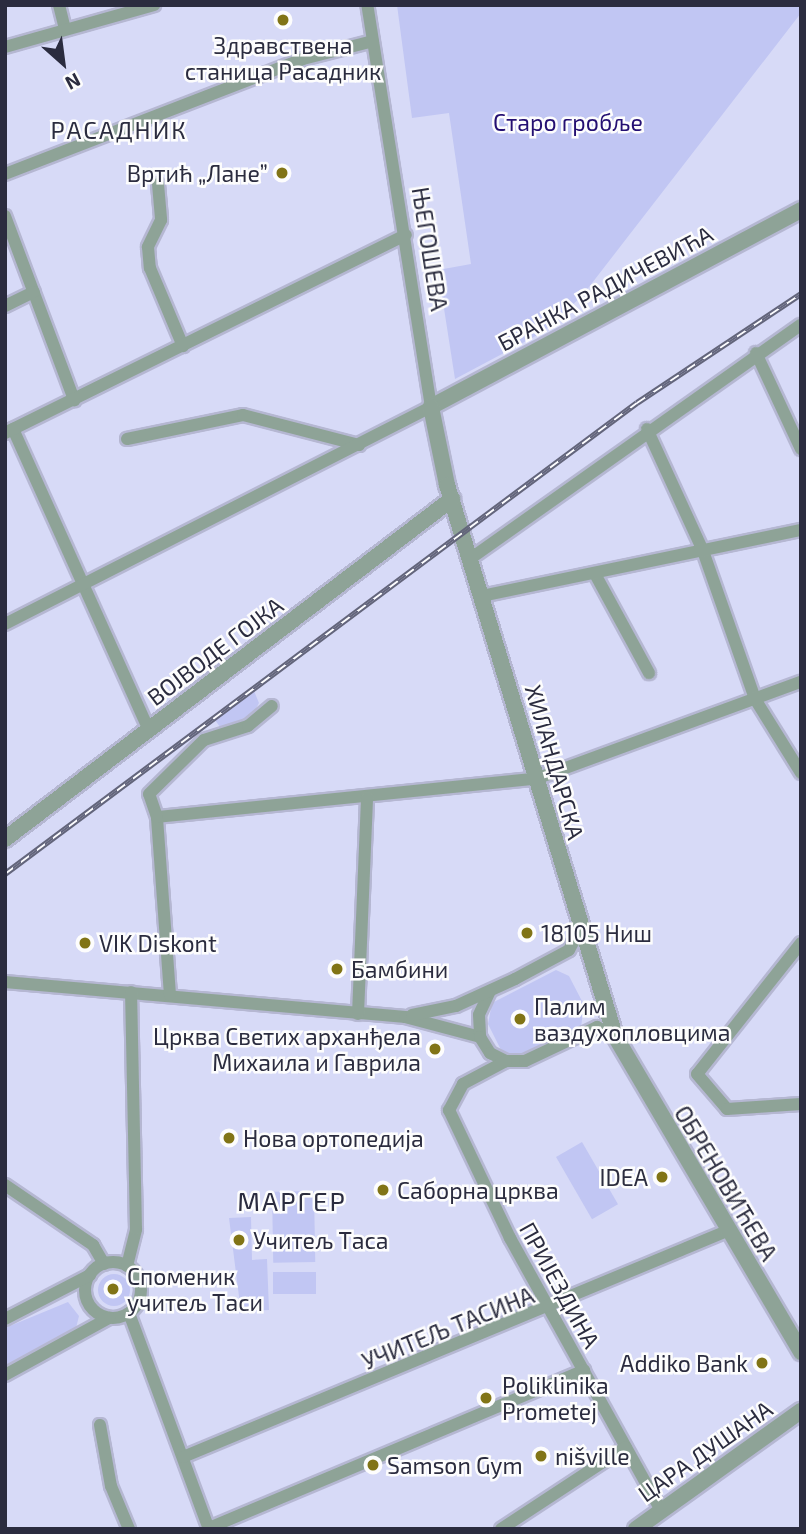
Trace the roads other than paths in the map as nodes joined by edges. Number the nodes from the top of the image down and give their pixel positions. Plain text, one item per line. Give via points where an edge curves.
1 (59, 5) edge
2 (154, 5) edge
3 (366, 5) edge
4 (64, 25) junction
5 (373, 41) junction
6 (5, 47) edge
7 (5, 174) edge
8 (158, 184) dead end
9 (801, 210) edge
10 (5, 216) edge
11 (406, 235) junction
12 (34, 292) junction
13 (5, 306) edge
14 (801, 326) edge
15 (183, 346) junction
16 (756, 353) junction
17 (74, 400) junction
18 (431, 407) junction
19 (647, 429) junction
20 (9, 431) edge
21 (127, 439) dead end
22 (359, 445) junction
23 (801, 449) edge
24 (452, 499) junction
25 (801, 530) edge
26 (703, 551) junction
27 (470, 559) junction
28 (595, 574) junction
29 (86, 582) junction
30 (482, 596) junction
31 (5, 624) edge
32 (649, 673) dead end
33 (801, 682) edge
34 (755, 699) junction
35 (272, 706) dead end
36 (149, 730) junction
37 (801, 773) edge
38 (538, 778) junction
39 (367, 797) junction
40 (157, 817) junction
41 (5, 839) edge
42 (580, 929) junction
43 (801, 943) edge
44 (569, 950) junction
45 (587, 954) junction
46 (5, 982) edge
47 (490, 991) junction
48 (131, 992) junction
49 (170, 995) junction
50 (358, 1014) junction
51 (405, 1017) junction
52 (602, 1018) junction
53 (615, 1036) joint
54 (480, 1037) junction
55 (506, 1061) junction
56 (801, 1104) edge
57 (5, 1185) edge
58 (727, 1231) junction
59 (104, 1264) junction
60 (127, 1266) junction
61 (90, 1275) junction
62 (550, 1310) junction
63 (129, 1312) junction
64 (109, 1318) junction
65 (5, 1319) edge
66 (801, 1352) edge
67 (583, 1370) junction
68 (5, 1375) edge
69 (801, 1411) edge
70 (100, 1425) dead end
71 (626, 1447) junction
72 (183, 1457) junction
73 (660, 1509) junction
74 (519, 1524) edge
75 (129, 1529) edge
76 (209, 1529) edge
77 (501, 1529) edge
78 (636, 1529) edge

1 - 4 street
2 - 4 street
3 - 5 street, ЊЕГОШЕВА
4 - 6 street
5 - 7 street via 303,59
5 - 11 street, ЊЕГОШЕВА
8 - 15 street via 161,220 148,247 150,268
9 - 18 street, БРАНКА РАДИЧЕВИЋА
10 - 12 street
11 - 15 street
11 - 18 street, ЊЕГОШЕВА
12 - 13 street
12 - 17 street
14 - 16 street
15 - 17 street
16 - 19 street
16 - 23 street
17 - 20 street
18 - 22 street
18 - 24 street, ЊЕГОШЕВА
19 - 26 street
19 - 27 street
20 - 29 street
21 - 22 street via 243,415
22 - 29 street
24 - 27 street, ХИЛАНДАРСКА
24 - 36 street, ВОЈВОДЕ ГОЈКА
25 - 26 street
26 - 28 street
26 - 34 street
27 - 30 street, ХИЛАНДАРСКА
28 - 30 street
28 - 32 street
29 - 31 street
29 - 36 street
30 - 38 street, ХИЛАНДАРСКА
33 - 34 street
34 - 37 street
34 - 38 street
35 - 40 street via 248,726 204,740 159,781 147,801
36 - 41 street, ВОЈВОДЕ ГОЈКА
38 - 39 street
38 - 42 street, ХИЛАНДАРСКА
39 - 40 street
39 - 50 street
40 - 49 street
42 - 44 street
42 - 45 street, ХИЛАНДАРСКА
43 - 56 street via 697,1074 727,1109
44 - 45 street
44 - 47 street
45 - 52 street, ХИЛАНДАРСКА
46 - 48 street
47 - 51 street
47 - 54 street via 479,1014
48 - 49 street
48 - 60 street via 136,1229
49 - 50 street
50 - 51 street
51 - 54 street
52 - 53 street, ХИЛАНДАРСКА
52 - 55 street via 525,1061
53 - 58 street, ОБРЕНОВИЋЕВА
54 - 55 street via 490,1054
55 - 62 street, ПРИЈЕЗДИНА via 463,1084 449,1110
57 - 59 street via 93,1245
58 - 62 street, УЧИТЕЉ ТАСИНА
58 - 66 street, ОБРЕНОВИЋЕВА
59 - 60 street
59 - 61 street
60 - 63 street via 141,1289
61 - 64 street via 89,1305
61 - 65 street
62 - 67 street, ПРИЈЕЗДИНА
62 - 72 street, УЧИТЕЉ ТАСИНА
63 - 64 street
63 - 72 street
64 - 68 street
67 - 71 street, ПРИЈЕЗДИНА
67 - 76 street
69 - 73 street, ЦАРА ДУШАНА
70 - 75 street via 111,1486
71 - 73 street, ПРИЈЕЗДИНА
71 - 74 street
72 - 76 street
73 - 78 street, ЦАРА ДУШАНА
74 - 77 street

